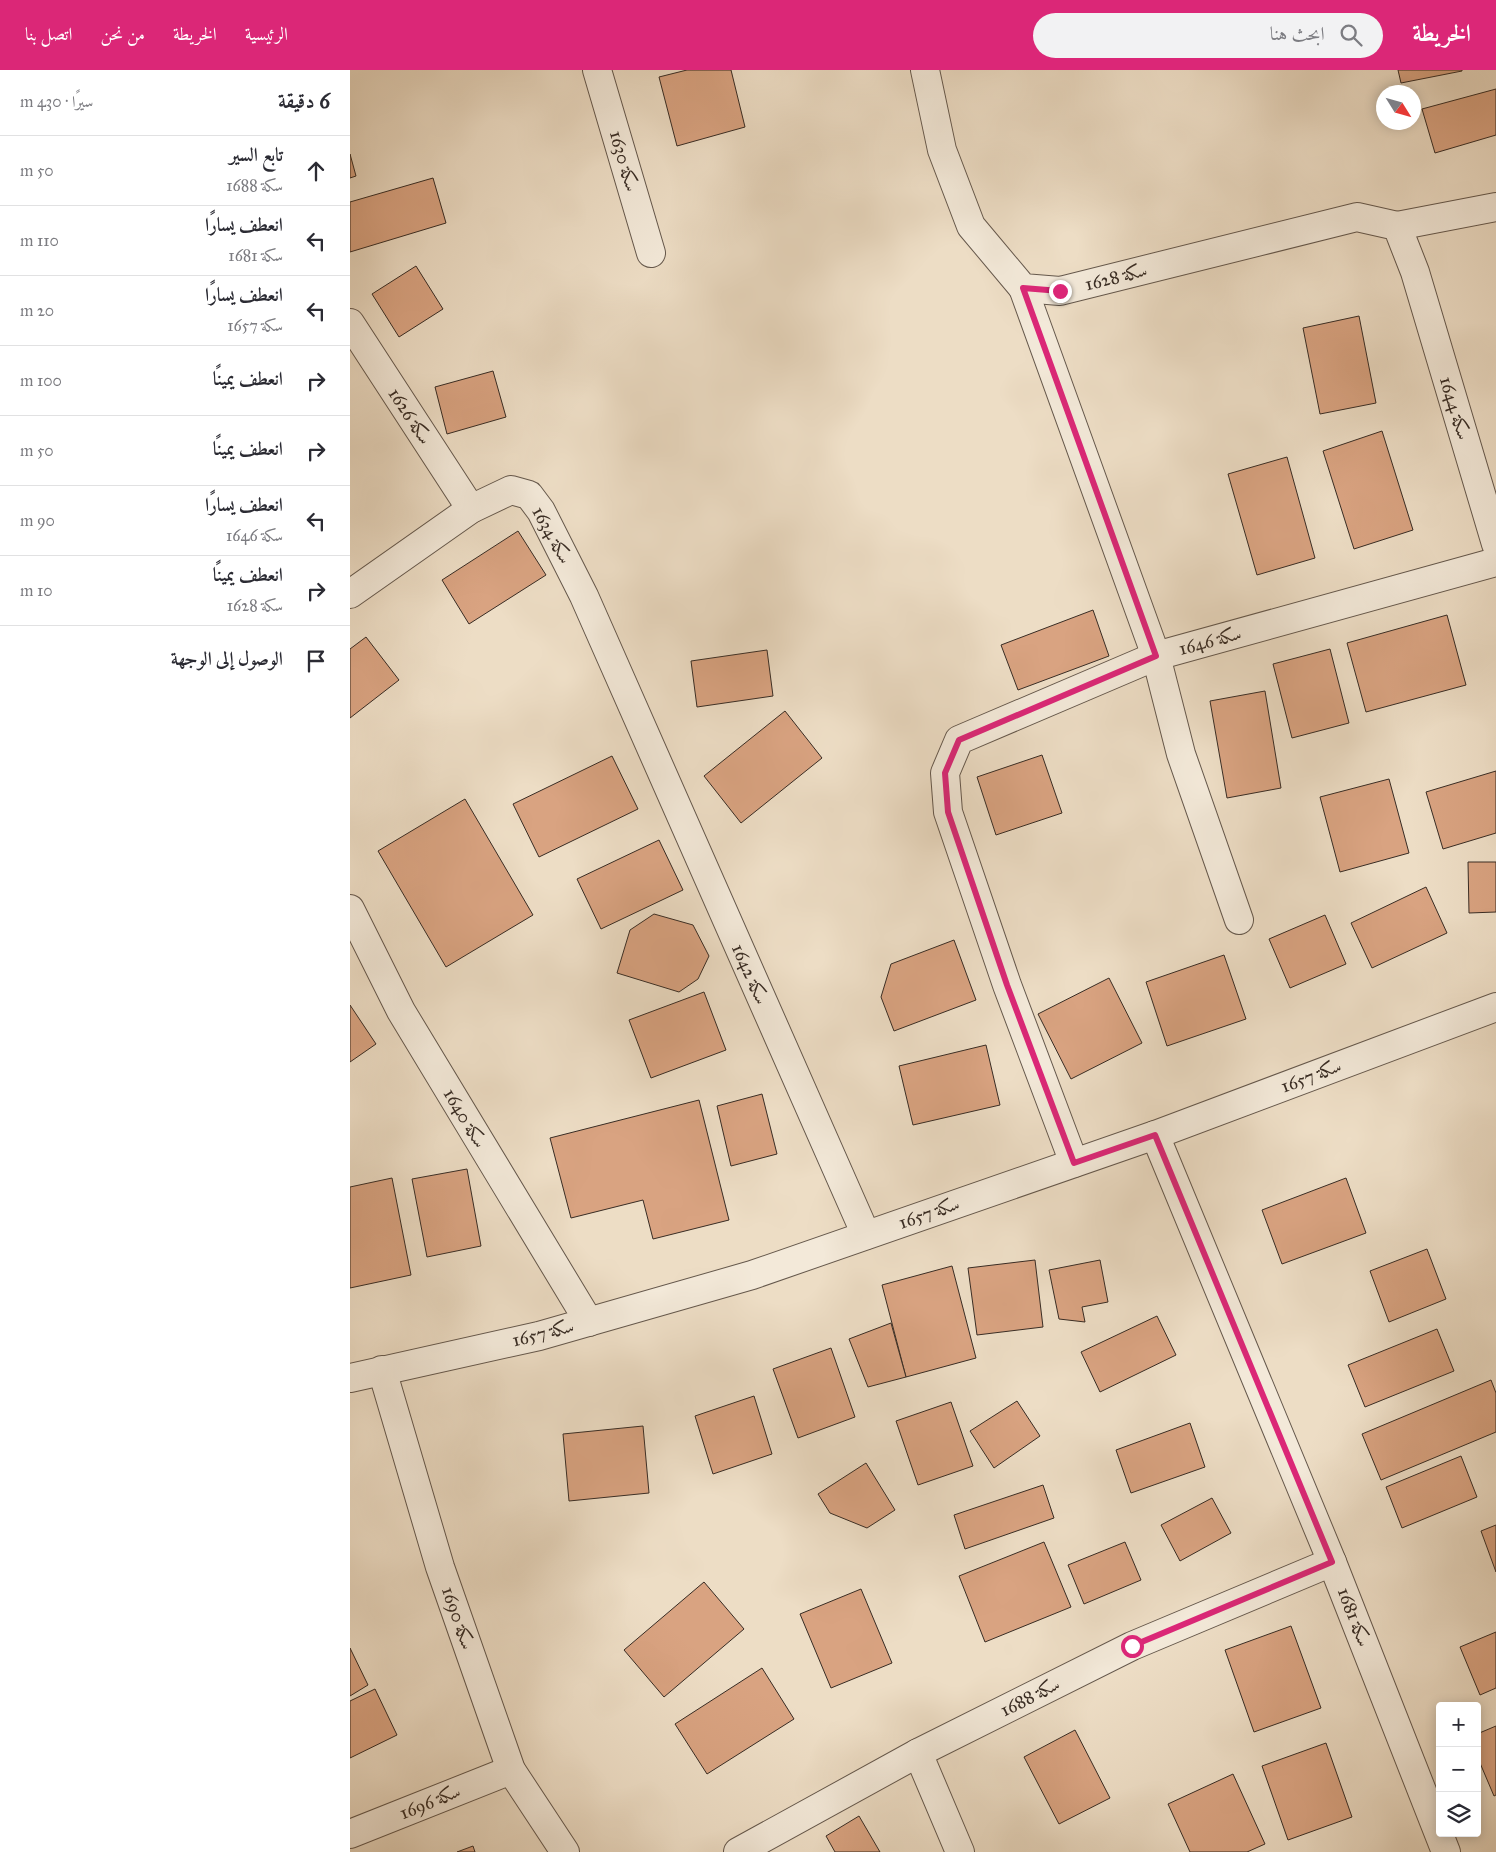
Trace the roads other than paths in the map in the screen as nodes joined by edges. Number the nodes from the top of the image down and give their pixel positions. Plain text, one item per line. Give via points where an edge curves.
1 (597, 70) edge
2 (926, 70) edge
3 (1496, 206) edge
4 (1397, 226) junction
5 (651, 253) dead end
6 (1023, 288) junction
7 (350, 323) edge
8 (471, 509) junction
9 (1496, 544) edge
10 (1496, 562) edge
11 (350, 594) edge
12 (1156, 656) junction
13 (635, 713) joint
14 (350, 909) edge
15 (1239, 920) dead end
16 (1496, 1007) edge
17 (1155, 1135) junction
18 (1074, 1163) junction
19 (866, 1235) junction
20 (588, 1322) junction
21 (382, 1370) junction
22 (350, 1378) edge
23 (1332, 1562) junction
24 (918, 1752) junction
25 (511, 1770) junction
26 (350, 1834) edge
27 (565, 1852) edge
28 (738, 1852) edge
29 (960, 1852) edge
30 (1446, 1852) edge

1 - 5 street, سكة 1630
2 - 6 street via 942,150 971,226
3 - 4 street
4 - 6 street, سكة 1628 via 1357,217 1060,291
4 - 9 street, سكة 1644 via 1415,272
6 - 12 street, سكة 1646
7 - 8 street, سكة 1626
8 - 11 street, سكة 1634
8 - 13 street, سكة 1634 via 511,490 529,495 580,588
10 - 12 street, سكة 1646
12 - 15 street via 1181,754
12 - 18 street via 959,740 945,773 948,812 1007,985
13 - 19 street, سكة 1642
14 - 20 street, سكة 1640 via 401,1011
16 - 17 street, سكة 1657
17 - 18 street, سكة 1657
17 - 23 street, سكة 1681
18 - 19 street, سكة 1657
19 - 20 street, سكة 1657 via 752,1275
20 - 21 street, سكة 1657 via 539,1336
21 - 22 street, سكة 1657
21 - 25 street, سكة 1690 via 440,1567
23 - 24 street, سكة 1688 via 1132,1646
23 - 30 street, سكة 1681
24 - 28 street, سكة 1688
24 - 29 street
25 - 26 street, سكة 1696
25 - 27 street, سكة 1690

